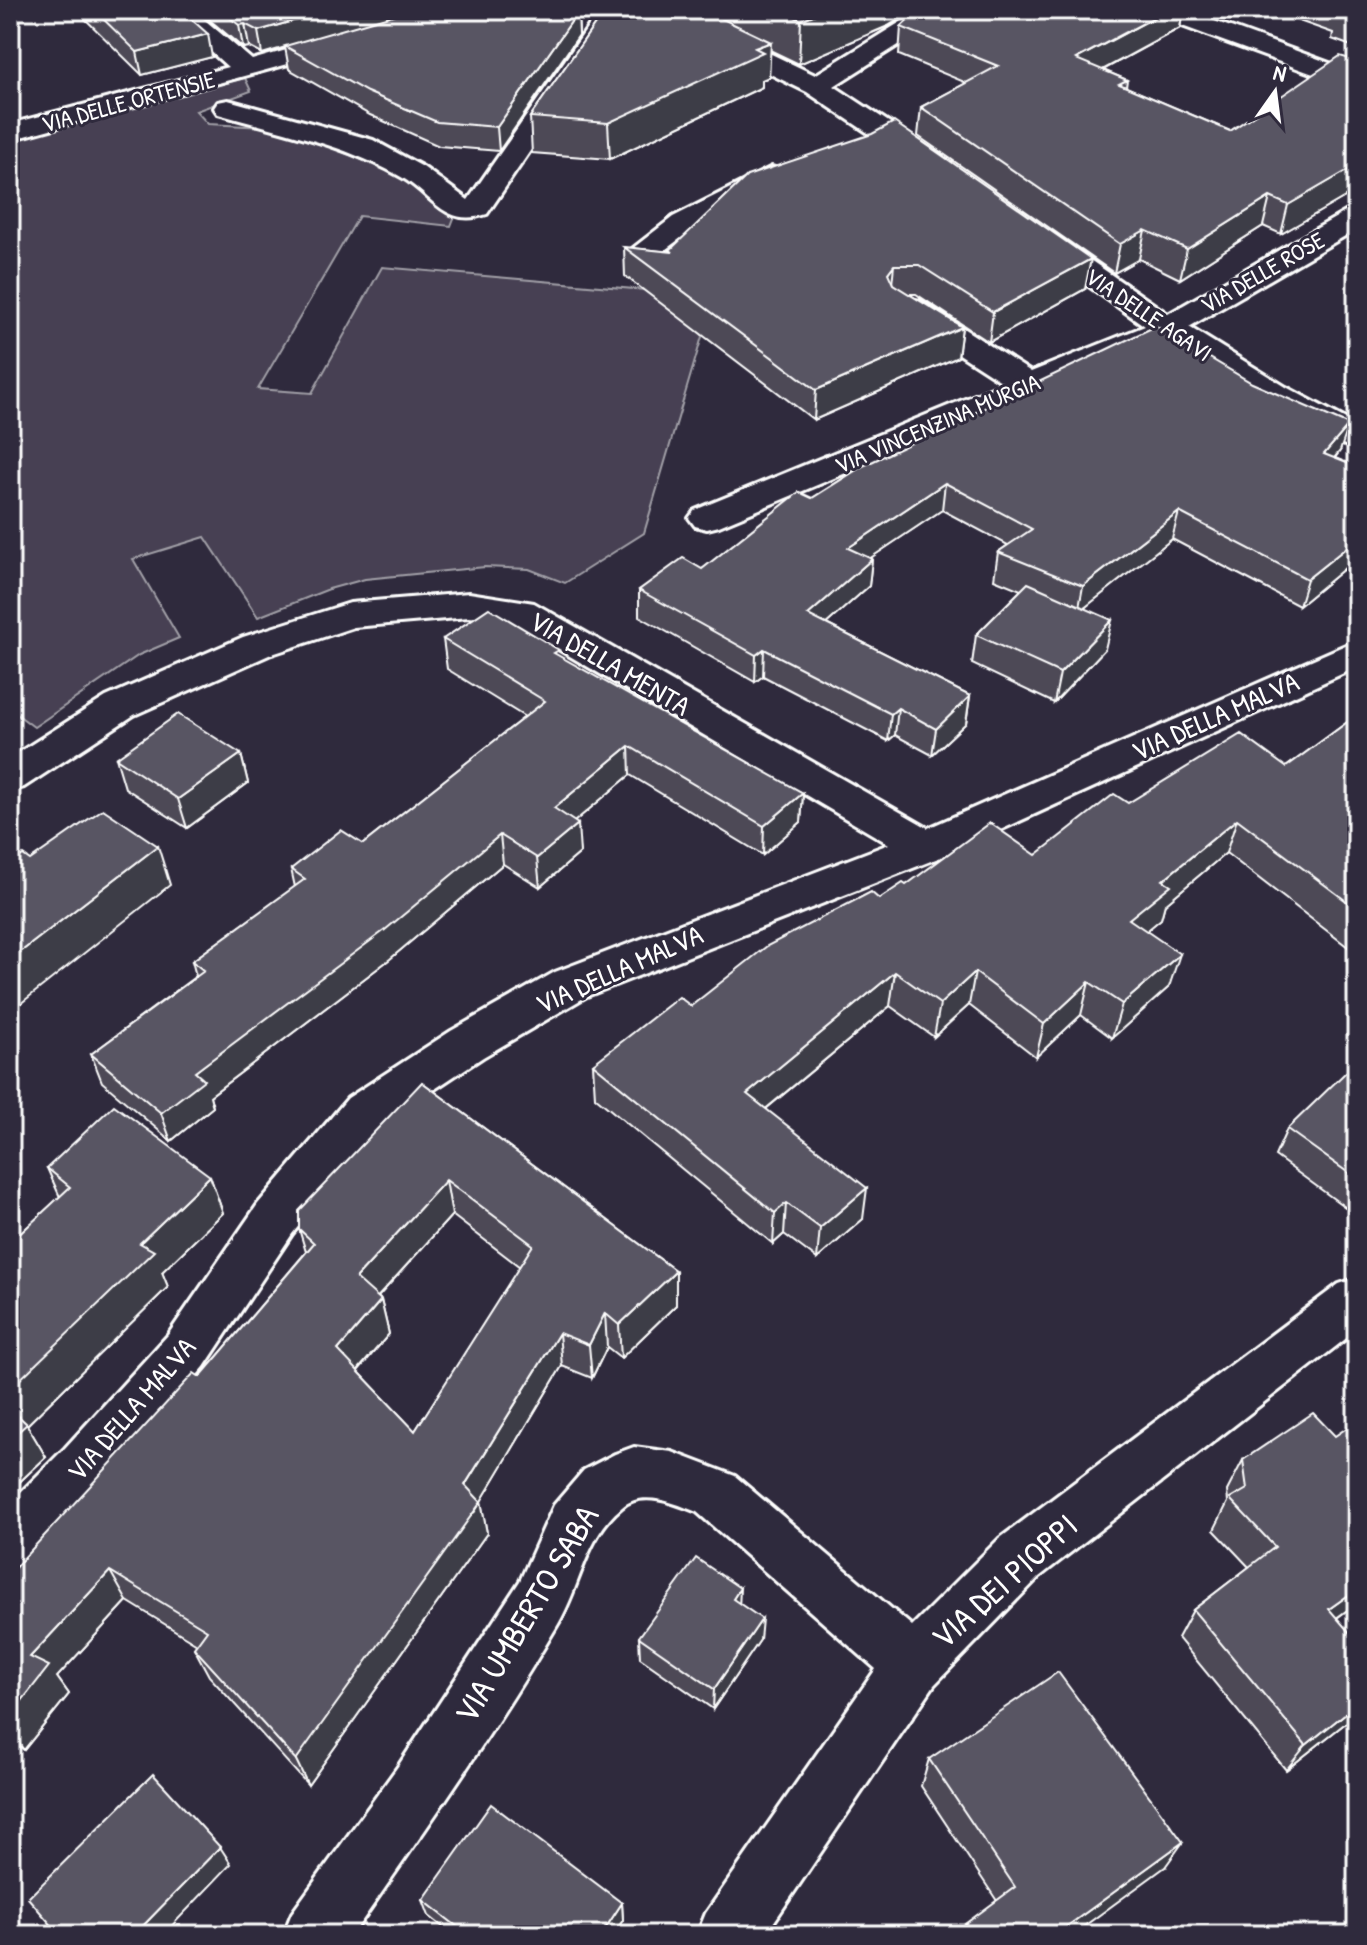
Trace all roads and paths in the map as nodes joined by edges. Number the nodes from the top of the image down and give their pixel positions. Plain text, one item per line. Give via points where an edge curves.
1 (178, 10) edge
2 (613, 10) edge
3 (659, 10) edge
4 (937, 10) edge
5 (1161, 10) edge
6 (372, 33) edge
7 (247, 70) junction
8 (1357, 82) edge
9 (816, 86) junction
10 (228, 108) dead end
11 (886, 130) junction
12 (10, 132) edge
13 (848, 144) edge
14 (797, 165) edge
15 (954, 178) edge
16 (1357, 217) edge
17 (1016, 222) edge
18 (643, 252) edge
19 (903, 304) edge
20 (1166, 328) junction
21 (1029, 385) junction
22 (1357, 438) edge
23 (707, 518) dead end
24 (1357, 652) edge
25 (10, 777) edge
26 (926, 846) junction
27 (1357, 1300) edge
28 (10, 1541) edge
29 (914, 1665) junction
30 (314, 1935) edge
31 (728, 1935) edge

1 - 7 street, VIA DELLE ORTENSIE
2 - 10 street via 477,208 468,211 363,146
3 - 9 street
4 - 9 street
5 - 8 street
6 - 7 street, VIA DELLE ORTENSIE
7 - 12 street, VIA DELLE ORTENSIE
9 - 11 street
11 - 13 street
11 - 15 street
14 - 18 street via 683,223
16 - 20 street, VIA DELLE ROSE
17 - 20 street, VIA DELLE AGAVI
19 - 21 street
20 - 21 street, VIA VINCENZINA MURGIA
20 - 22 street, VIA DELLE AGAVI via 1251,382
21 - 23 street, VIA VINCENZINA MURGIA
24 - 26 street, VIA DELLA MALVA
25 - 26 street, VIA DELLA MENTA via 120,706 256,646 350,615 469,605 521,611
26 - 28 street, VIA DELLA MALVA via 571,984 365,1111 275,1219 186,1351
27 - 29 street, VIA DEI PIOPPI via 1019,1558
29 - 30 street, VIA UMBERTO SABA via 716,1494 672,1477 634,1472 603,1488 573,1523 540,1601 420,1786
29 - 31 street, VIA DEI PIOPPI

